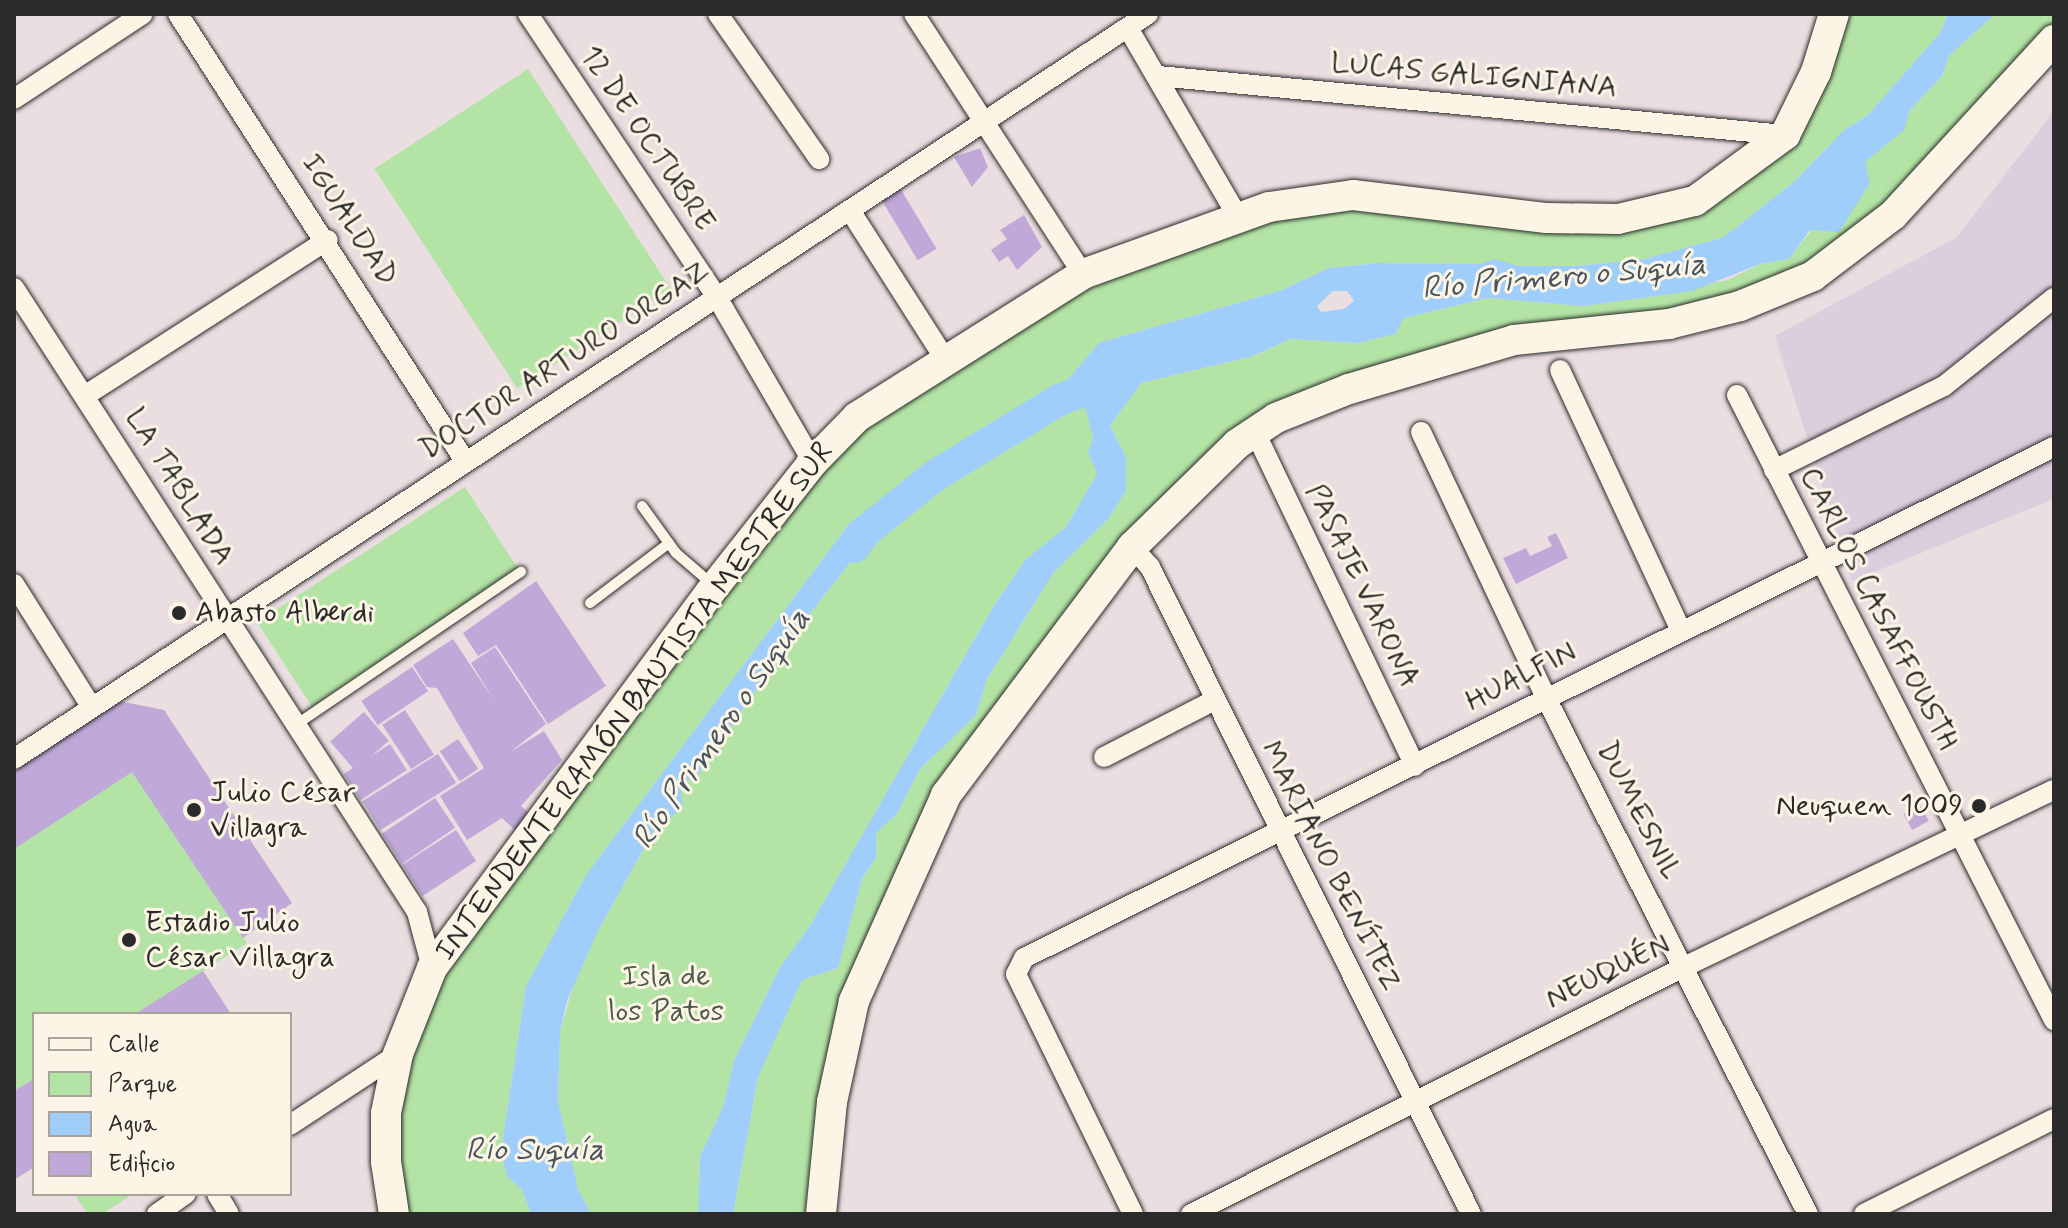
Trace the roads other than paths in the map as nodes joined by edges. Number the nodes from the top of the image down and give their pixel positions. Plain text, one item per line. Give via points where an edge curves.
1 (143, 14) edge
2 (178, 14) edge
3 (528, 14) edge
4 (718, 14) edge
5 (914, 14) edge
6 (1148, 14) edge
7 (1834, 14) edge
8 (1128, 28) junction
9 (2054, 40) edge
10 (1158, 76) junction
11 (14, 99) edge
12 (985, 125) junction
13 (1785, 135) junction
14 (819, 159) dead end
15 (851, 212) junction
16 (1238, 217) junction
17 (327, 240) junction
18 (1083, 274) junction
19 (14, 288) edge
20 (2054, 298) edge
21 (718, 299) junction
22 (945, 359) junction
23 (1560, 370) dead end
24 (86, 395) junction
25 (1737, 395) dead end
26 (1255, 432) junction
27 (1421, 432) dead end
28 (2054, 447) edge
29 (465, 461) junction
30 (813, 462) junction
31 (1774, 470) junction
32 (642, 506) dead end
33 (669, 543) junction
34 (1132, 547) junction
35 (1817, 561) junction
36 (521, 572) dead end
37 (14, 584) edge
38 (715, 586) junction
39 (590, 603) dead end
40 (226, 620) junction
41 (1680, 629) junction
42 (1546, 698) junction
43 (1213, 701) junction
44 (92, 708) junction
45 (297, 724) junction
46 (1104, 757) dead end
47 (14, 759) edge
48 (1415, 766) junction
49 (2054, 790) edge
50 (1278, 833) junction
51 (1960, 835) junction
52 (1684, 967) junction
53 (432, 968) junction
54 (2054, 1020) edge
55 (398, 1054) junction
56 (1415, 1101) junction
57 (2054, 1119) edge
58 (292, 1124) edge
59 (183, 1196) edge
60 (218, 1196) edge
61 (157, 1214) edge
62 (229, 1214) edge
63 (394, 1214) edge
64 (821, 1214) edge
65 (1133, 1214) edge
66 (1191, 1214) edge
67 (1471, 1214) edge
68 (1808, 1214) edge
69 (1864, 1214) edge

1 - 11 street
2 - 17 street, IGUALDAD
3 - 21 street, 12 DE OCTUBRE
4 - 14 street
5 - 12 street
6 - 8 street, DOCTOR ARTURO ORGAZ
7 - 13 main road, INTENDENTE RAMÓN BAUTISTA MESTRE SUR via 1816,72
8 - 10 street
8 - 12 street, DOCTOR ARTURO ORGAZ
9 - 26 main road via 1893,215 1800,282 1740,306 1669,324 1514,340 1349,389
10 - 13 street, LUCAS GALIGNIANA
10 - 16 street
12 - 15 street, DOCTOR ARTURO ORGAZ
12 - 18 street
13 - 16 main road, INTENDENTE RAMÓN BAUTISTA MESTRE SUR via 1695,201 1645,216 1547,218 1353,195
15 - 21 street, DOCTOR ARTURO ORGAZ
15 - 22 street
16 - 18 main road, INTENDENTE RAMÓN BAUTISTA MESTRE SUR
17 - 24 street
17 - 29 street, IGUALDAD
18 - 22 main road, INTENDENTE RAMÓN BAUTISTA MESTRE SUR
19 - 24 street, LA TABLADA
20 - 31 street via 1944,386
21 - 29 street, DOCTOR ARTURO ORGAZ
21 - 30 street, 12 DE OCTUBRE
22 - 30 main road, INTENDENTE RAMÓN BAUTISTA MESTRE SUR via 857,417
23 - 41 street
24 - 40 street, LA TABLADA
25 - 31 street, CARLOS CASAFFOUSTH
26 - 34 main road
26 - 48 street, PASAJE VARONA
27 - 42 street, DUMESNIL
28 - 35 street, HUALFIN
29 - 40 street, DOCTOR ARTURO ORGAZ
30 - 38 main road, INTENDENTE RAMÓN BAUTISTA MESTRE SUR
31 - 35 street, CARLOS CASAFFOUSTH
32 - 33 lane
33 - 38 lane
33 - 39 lane
34 - 43 street, MARIANO BENÍTEZ via 1150,567
34 - 64 main road via 962,768 925,837 854,1001 832,1102
35 - 41 street, HUALFIN
35 - 51 street, CARLOS CASAFFOUSTH
36 - 45 lane
37 - 44 street
38 - 53 main road, INTENDENTE RAMÓN BAUTISTA MESTRE SUR
40 - 44 street, DOCTOR ARTURO ORGAZ
40 - 45 street, LA TABLADA
41 - 42 street, HUALFIN
42 - 48 street, HUALFIN
42 - 52 street, DUMESNIL
43 - 46 street
43 - 50 street, MARIANO BENÍTEZ
44 - 47 street, DOCTOR ARTURO ORGAZ
45 - 53 street, LA TABLADA via 417,912
48 - 50 street, HUALFIN
49 - 51 street, NEUQUÉN
50 - 56 street, MARIANO BENÍTEZ
50 - 65 street, HUALFIN via 1018,964 1016,974
51 - 52 street, NEUQUÉN
51 - 54 street, CARLOS CASAFFOUSTH
52 - 56 street, NEUQUÉN
52 - 68 street, DUMESNIL
53 - 55 main road, INTENDENTE RAMÓN BAUTISTA MESTRE SUR
55 - 58 street
55 - 63 main road, INTENDENTE RAMÓN BAUTISTA MESTRE SUR via 385,1136
56 - 66 street, NEUQUÉN
56 - 67 street, MARIANO BENÍTEZ
57 - 69 street
59 - 61 street
60 - 62 street

